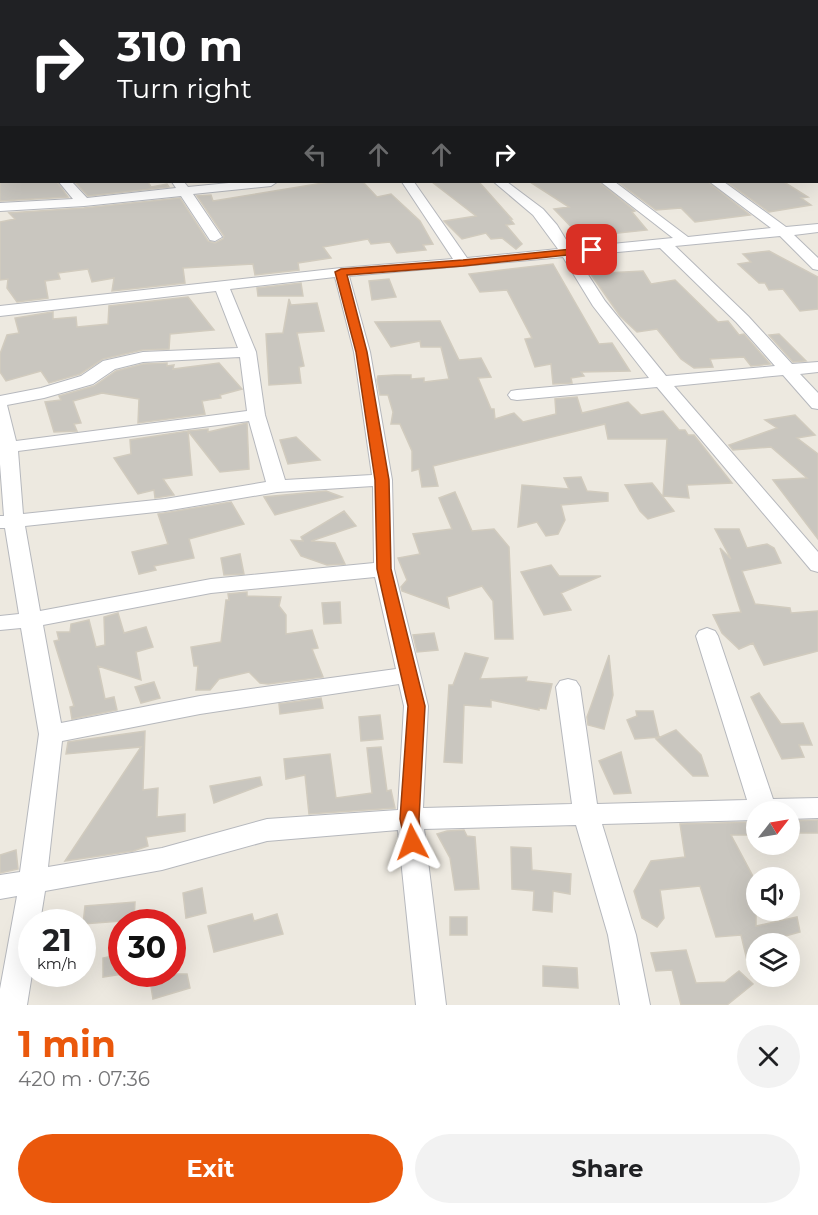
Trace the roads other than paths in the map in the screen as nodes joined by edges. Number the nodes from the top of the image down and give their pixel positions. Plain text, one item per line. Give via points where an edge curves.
1 (66, 183) edge
2 (248, 183) edge
3 (409, 183) edge
4 (501, 183) edge
5 (608, 183) edge
6 (717, 183) edge
7 (181, 186) edge
8 (84, 202) junction
9 (0, 207) edge
10 (818, 228) edge
11 (783, 231) junction
12 (215, 237) dead end
13 (684, 240) junction
14 (663, 243) junction
15 (568, 252) junction
16 (463, 263) junction
17 (818, 266) edge
18 (341, 272) junction
19 (221, 285) junction
20 (0, 311) edge
21 (248, 351) junction
22 (818, 367) edge
23 (787, 370) junction
24 (660, 382) junction
25 (517, 395) dead end
26 (0, 401) edge
27 (818, 404) edge
28 (0, 408) edge
29 (256, 415) junction
30 (4, 447) edge
31 (382, 480) junction
32 (277, 486) junction
33 (7, 521) edge
34 (818, 565) edge
35 (384, 569) junction
36 (31, 620) junction
37 (0, 623) edge
38 (707, 636) dead end
39 (408, 675) junction
40 (567, 687) dead end
41 (51, 734) junction
42 (760, 801) edge
43 (800, 808) edge
44 (818, 808) edge
45 (746, 809) edge
46 (586, 814) junction
47 (410, 819) junction
48 (33, 880) junction
49 (0, 887) edge
50 (12, 1005) edge
51 (431, 1005) edge
52 (635, 1005) edge

1 - 8 street
2 - 7 street
3 - 16 street
4 - 15 street via 538,212
5 - 13 street
6 - 11 street
7 - 8 street
7 - 12 street
8 - 9 street
10 - 11 street
11 - 13 street
11 - 17 street
13 - 14 street
14 - 15 street
14 - 23 street via 742,319
15 - 16 street
15 - 24 street via 598,303
16 - 18 street
18 - 19 street
18 - 31 street via 362,352
19 - 20 street
19 - 21 street
21 - 26 street via 143,357 109,365 87,380
21 - 29 street
22 - 23 street
23 - 24 street
23 - 27 street
24 - 25 street
24 - 34 street
28 - 30 street
29 - 30 street
29 - 32 street
30 - 33 street
31 - 32 street
31 - 35 street
32 - 33 street via 165,505
33 - 36 street
35 - 36 street via 212,586
35 - 39 street
36 - 37 street
36 - 41 street
38 - 42 street
39 - 41 street via 200,705
39 - 47 street via 416,706
40 - 46 street
41 - 48 street
43 - 44 street
44 - 47 street
45 - 46 street
46 - 47 street
46 - 52 street via 621,935
47 - 48 street via 267,830 162,858
47 - 51 street
48 - 49 street
48 - 50 street

